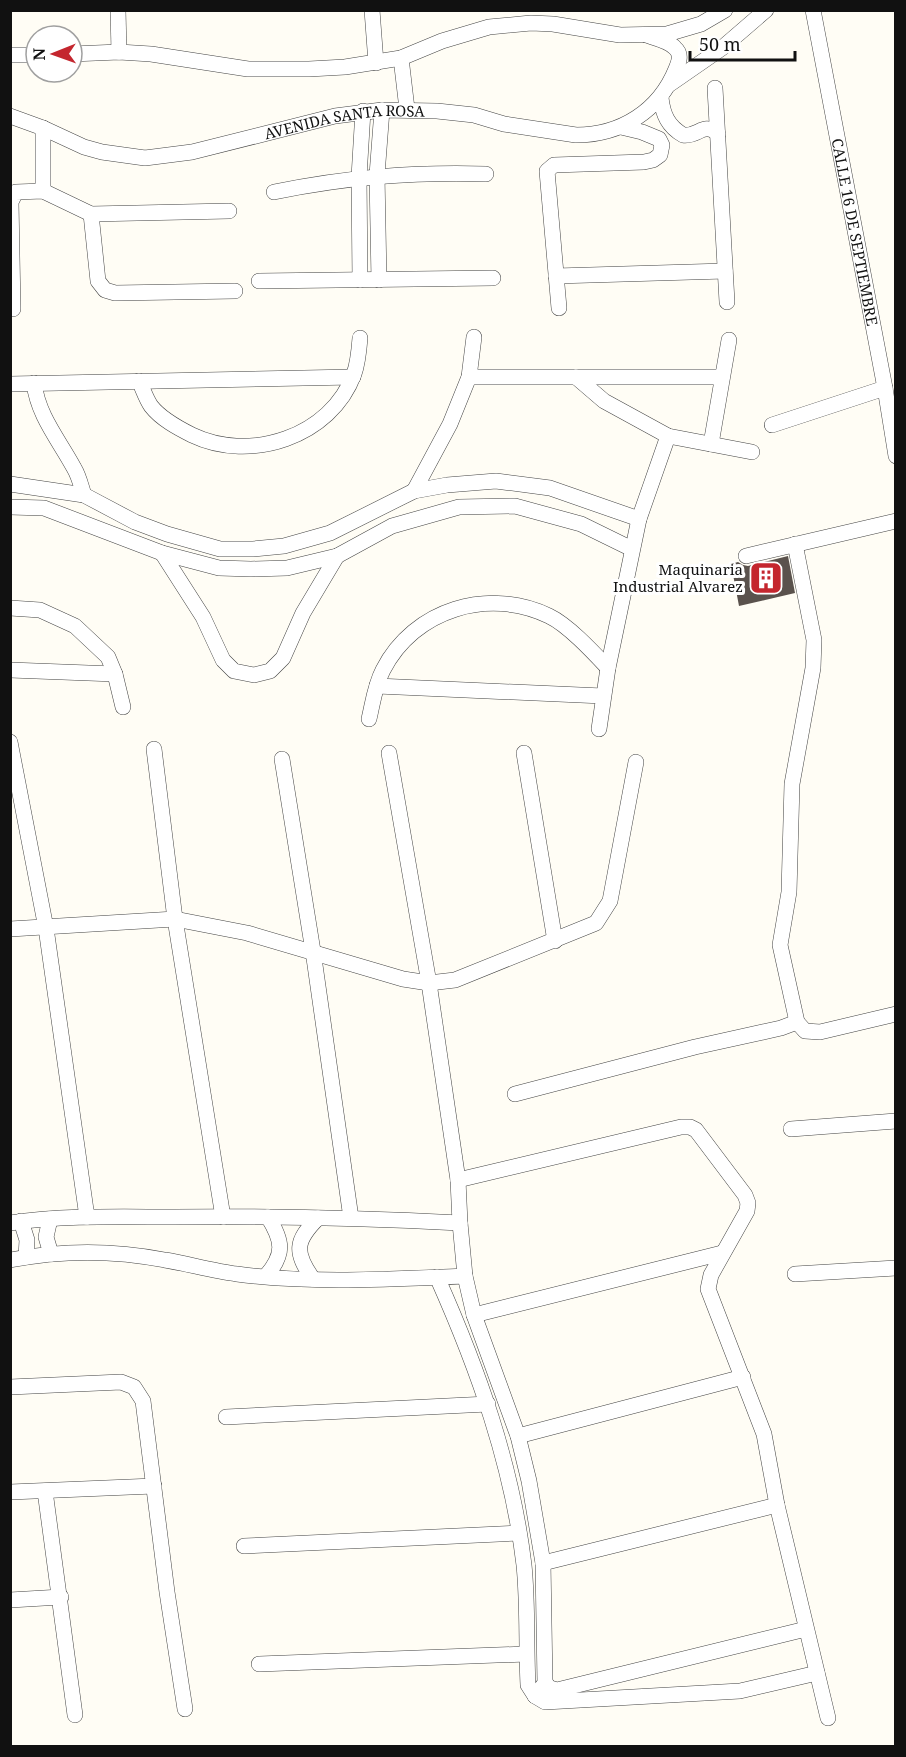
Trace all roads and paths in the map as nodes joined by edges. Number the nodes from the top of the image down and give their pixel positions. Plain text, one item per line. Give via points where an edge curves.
1 (118, 10) edge
2 (372, 10) edge
3 (724, 10) edge
4 (766, 10) edge
5 (813, 10) edge
6 (646, 35) junction
7 (118, 52) junction
8 (84, 53) edge
9 (402, 58) junction
10 (376, 63) junction
11 (670, 84) junction
12 (715, 88) dead end
13 (661, 98) junction
14 (406, 109) junction
15 (382, 110) junction
16 (363, 111) junction
17 (10, 116) edge
18 (668, 122) junction
19 (621, 127) junction
20 (43, 128) junction
21 (718, 134) junction
22 (652, 136) junction
23 (486, 174) dead end
24 (377, 176) junction
25 (359, 177) junction
26 (43, 191) junction
27 (274, 192) dead end
28 (230, 211) dead end
29 (91, 214) junction
30 (725, 271) junction
31 (556, 276) junction
32 (493, 278) dead end
33 (360, 280) junction
34 (380, 280) junction
35 (259, 282) dead end
36 (236, 291) dead end
37 (727, 302) dead end
38 (559, 308) dead end
39 (13, 309) dead end
40 (474, 337) dead end
41 (360, 338) dead end
42 (729, 340) dead end
43 (353, 377) junction
44 (470, 377) junction
45 (576, 377) junction
46 (722, 377) junction
47 (139, 381) junction
48 (34, 383) junction
49 (10, 384) edge
50 (885, 388) junction
51 (772, 425) dead end
52 (668, 436) junction
53 (711, 444) junction
54 (752, 453) dead end
55 (896, 456) edge
56 (10, 484) edge
57 (414, 491) junction
58 (84, 495) junction
59 (10, 507) edge
60 (364, 515) junction
61 (639, 519) junction
62 (896, 521) edge
63 (135, 522) junction
64 (376, 535) junction
65 (128, 540) junction
66 (795, 544) junction
67 (632, 549) junction
68 (162, 553) junction
69 (337, 556) junction
70 (746, 556) dead end
71 (10, 608) edge
72 (608, 668) junction
73 (10, 669) edge
74 (115, 674) junction
75 (377, 686) junction
76 (603, 696) junction
77 (123, 707) dead end
78 (369, 719) dead end
79 (598, 729) dead end
80 (10, 742) edge
81 (154, 749) dead end
82 (389, 753) dead end
83 (524, 753) dead end
84 (282, 759) dead end
85 (636, 762) dead end
86 (175, 920) junction
87 (46, 928) junction
88 (10, 929) edge
89 (555, 941) junction
90 (313, 951) junction
91 (429, 984) junction
92 (896, 1014) edge
93 (797, 1022) junction
94 (515, 1094) dead end
95 (896, 1121) edge
96 (791, 1128) dead end
97 (458, 1180) junction
98 (223, 1216) junction
99 (87, 1217) junction
100 (268, 1217) junction
101 (318, 1218) junction
102 (351, 1218) junction
103 (50, 1219) junction
104 (16, 1222) edge
105 (460, 1223) junction
106 (722, 1253) junction
107 (51, 1254) junction
108 (26, 1257) junction
109 (10, 1260) edge
110 (896, 1268) edge
111 (795, 1274) dead end
112 (266, 1276) junction
113 (465, 1276) junction
114 (437, 1277) junction
115 (313, 1279) junction
116 (474, 1315) junction
117 (743, 1377) junction
118 (10, 1387) edge
119 (488, 1404) junction
120 (226, 1417) dead end
121 (518, 1436) junction
122 (529, 1481) junction
123 (511, 1485) junction
124 (154, 1486) junction
125 (45, 1491) junction
126 (10, 1492) edge
127 (777, 1504) junction
128 (519, 1533) junction
129 (244, 1546) dead end
130 (543, 1563) junction
131 (61, 1597) junction
132 (10, 1600) edge
133 (806, 1629) junction
134 (526, 1654) junction
135 (260, 1664) dead end
136 (817, 1673) junction
137 (545, 1683) junction
138 (535, 1696) junction
139 (185, 1709) dead end
140 (75, 1715) dead end
141 (828, 1718) dead end

1 - 7 street
2 - 10 street
3 - 6 street, AVENIDA SANTA ROSA via 684,30
4 - 11 street, AVENIDA SANTA ROSA via 722,48
5 - 50 street, CALLE 16 DE SEPTIEMBRE
6 - 9 street, AVENIDA SANTA ROSA via 531,23 489,27
6 - 11 street, AVENIDA SANTA ROSA via 678,51 680,57
7 - 8 street, AVENIDA SANTA ROSA
7 - 10 street, AVENIDA SANTA ROSA via 248,69
9 - 10 street, AVENIDA SANTA ROSA
9 - 14 street
11 - 13 street, AVENIDA SANTA ROSA
12 - 21 street
13 - 18 street
13 - 19 street, AVENIDA SANTA ROSA
14 - 15 street, AVENIDA SANTA ROSA
14 - 19 street, AVENIDA SANTA ROSA via 474,115 504,124 576,135
15 - 16 street, AVENIDA SANTA ROSA
15 - 24 street
16 - 20 street, AVENIDA SANTA ROSA via 192,152 145,158 84,147
16 - 25 street
17 - 20 street, AVENIDA SANTA ROSA
18 - 21 street via 683,135 706,128
18 - 22 street
19 - 22 street
20 - 26 street
21 - 30 street
22 - 31 street via 662,145 660,155 653,160 549,168
23 - 24 street
24 - 25 street
24 - 34 street
25 - 27 street
25 - 33 street
26 - 29 street
26 - 39 street via 16,192 12,197
28 - 29 street
29 - 36 street via 98,281 105,290
30 - 31 street
30 - 37 street
31 - 38 street
32 - 34 street
33 - 34 street
33 - 35 street
40 - 44 street
41 - 43 street
42 - 46 street
43 - 47 street
43 - 47 street via 329,413 312,426 292,438 253,447 217,444 181,430 152,407
44 - 45 street
44 - 57 street
45 - 46 street
45 - 52 street via 604,401
46 - 53 street
47 - 48 street
48 - 49 street
48 - 58 street via 48,427 75,470
50 - 51 street
50 - 55 street, CALLE 16 DE SEPTIEMBRE
52 - 53 street
52 - 61 street
53 - 54 street
56 - 58 street
57 - 60 street
57 - 61 street via 496,481 550,488
58 - 63 street
59 - 65 street via 44,508
60 - 63 street via 330,533 284,546 253,549 220,549
60 - 64 street
61 - 67 street
62 - 66 street
63 - 65 street
64 - 67 street via 392,526 459,507 515,506 581,524
64 - 69 street
65 - 68 street
66 - 70 street
66 - 93 street via 814,640 813,668 792,784 789,892 780,945
67 - 72 street
68 - 69 street via 219,568 251,569 287,568
68 - 69 street via 203,617 223,660 234,671 254,675 270,671 283,658 303,613
71 - 74 street via 40,610 75,626 108,657
72 - 75 street via 551,617 523,606 494,602 460,607 434,618 404,640
72 - 76 street
73 - 74 street
74 - 77 street
75 - 76 street
75 - 78 street
76 - 79 street
80 - 87 street
81 - 86 street
82 - 91 street
83 - 89 street
84 - 90 street
85 - 89 street via 610,901 596,922
86 - 87 street
86 - 90 street via 247,933
86 - 98 street
87 - 88 street
87 - 99 street
89 - 91 street via 454,980
90 - 91 street
90 - 102 street
91 - 97 street
92 - 93 street via 820,1032 805,1031
93 - 94 street
95 - 96 street
97 - 105 street
97 - 106 street via 690,1127 748,1203
98 - 99 street
98 - 100 street
99 - 103 street
100 - 101 street
100 - 112 street via 281,1247 277,1263
101 - 102 street
101 - 115 street via 304,1232 299,1246 301,1262
102 - 105 street
103 - 104 street
103 - 107 street via 46,1237
104 - 108 street via 27,1240
105 - 113 street
106 - 116 street
106 - 117 street via 708,1289
107 - 108 street
107 - 112 street via 153,1258
108 - 109 street
110 - 111 street
112 - 115 street
113 - 114 street
113 - 116 street
114 - 115 street
114 - 119 street
116 - 121 street
117 - 121 street
117 - 127 street via 764,1434
118 - 124 street via 121,1382 134,1388 143,1401
119 - 120 street
119 - 123 street
121 - 122 street
122 - 123 street
122 - 130 street
123 - 128 street
124 - 125 street
124 - 139 street
125 - 126 street
125 - 131 street
127 - 130 street
127 - 133 street
128 - 129 street
128 - 134 street
130 - 137 street
131 - 132 street
131 - 140 street
133 - 136 street
133 - 137 street via 557,1690
134 - 135 street
134 - 138 street via 528,1684
136 - 138 street via 740,1691 545,1702
136 - 141 street
137 - 138 street

